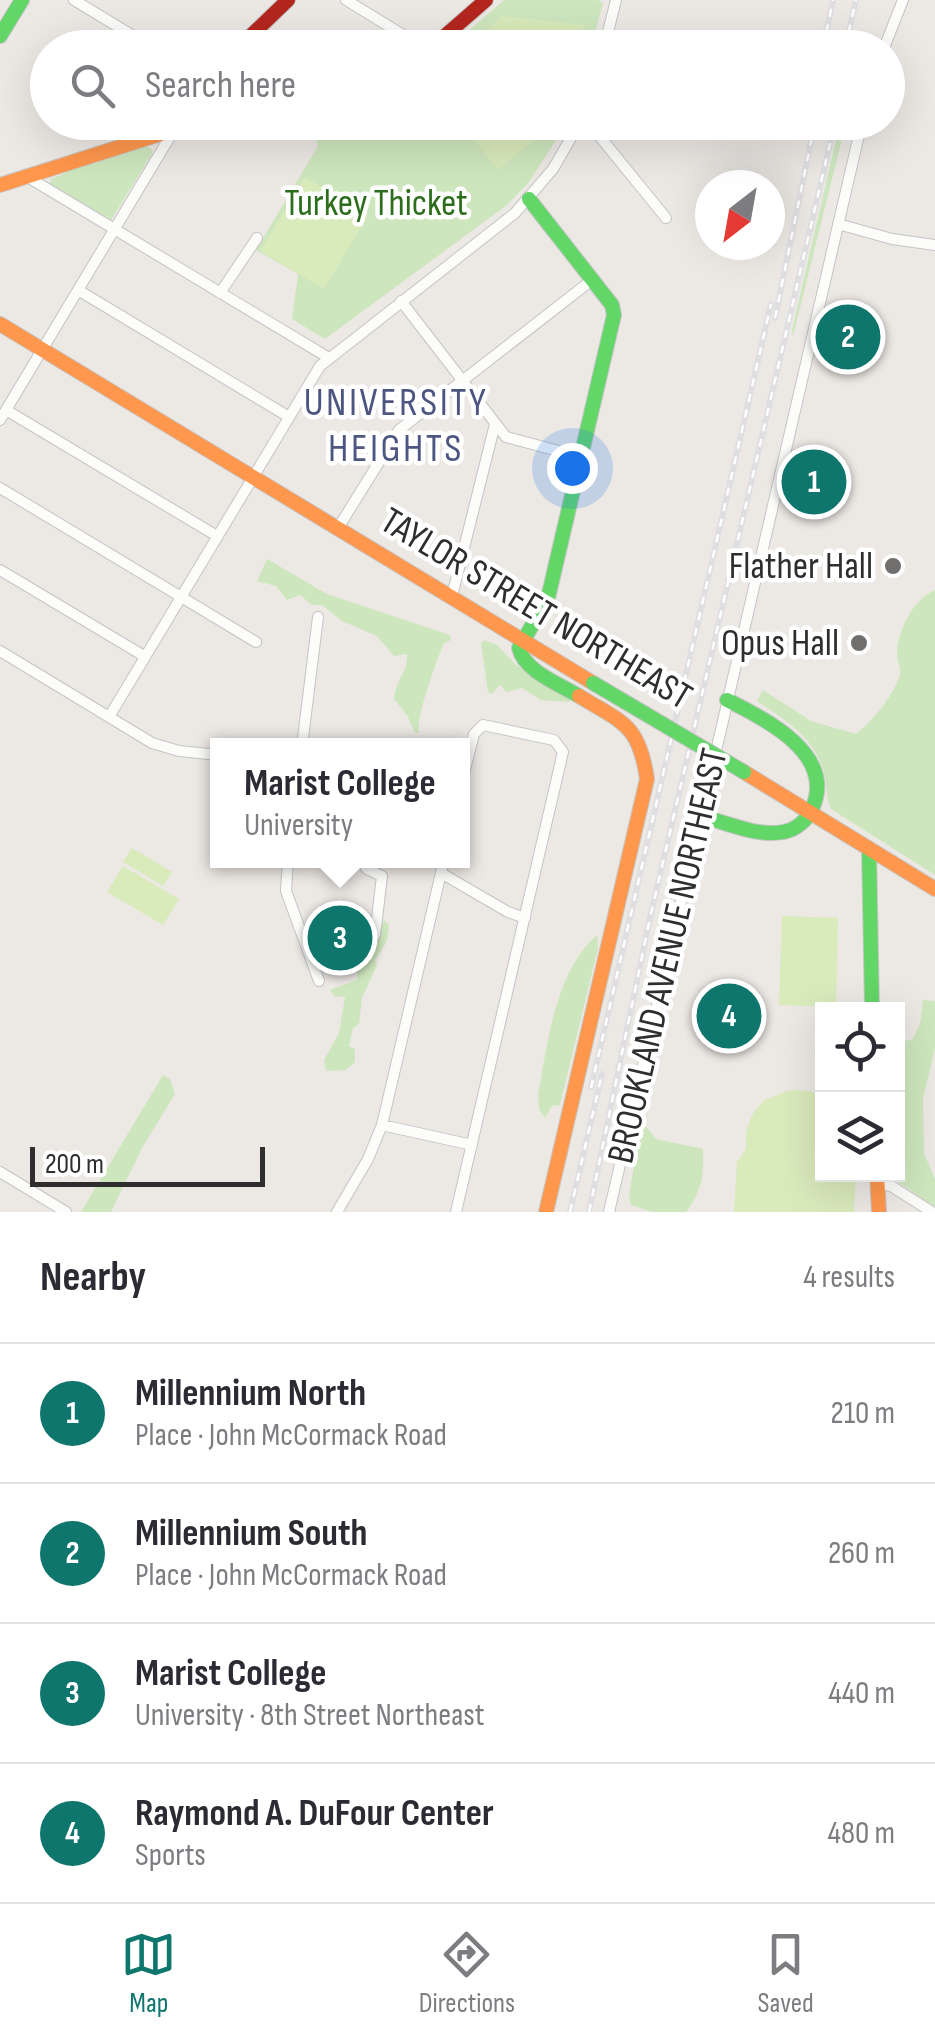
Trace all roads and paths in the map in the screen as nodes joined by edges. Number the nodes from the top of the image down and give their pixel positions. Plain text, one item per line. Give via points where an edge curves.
1 (22, 0) edge
2 (74, 0) edge
3 (288, 0) edge
4 (346, 0) edge
5 (486, 0) edge
6 (616, 0) edge
7 (903, 0) edge
8 (123, 30) edge
9 (257, 30) edge
10 (395, 30) edge
11 (452, 30) edge
12 (608, 30) edge
13 (891, 30) edge
14 (0, 36) edge
15 (135, 140) edge
16 (168, 140) edge
17 (573, 140) edge
18 (599, 140) edge
19 (858, 140) edge
20 (26, 176) junction
21 (0, 185) edge
22 (529, 198) junction
23 (666, 218) dead end
24 (838, 224) junction
25 (114, 229) junction
26 (258, 238) dead end
27 (935, 245) edge
28 (592, 280) junction
29 (78, 290) junction
30 (220, 292) junction
31 (401, 301) junction
32 (0, 324) edge
33 (42, 350) junction
34 (328, 358) junction
35 (462, 381) junction
36 (3, 415) edge
37 (289, 417) junction
38 (495, 424) junction
39 (581, 456) junction
40 (253, 476) junction
41 (0, 488) edge
42 (338, 528) junction
43 (217, 536) junction
44 (0, 570) edge
45 (181, 596) junction
46 (452, 596) junction
47 (318, 617) dead end
48 (524, 640) junction
49 (256, 642) dead end
50 (0, 651) edge
51 (144, 656) junction
52 (727, 700) junction
53 (109, 717) junction
54 (303, 738) edge
55 (470, 750) edge
56 (210, 754) edge
57 (810, 812) junction
58 (700, 816) junction
59 (869, 849) junction
60 (287, 868) edge
61 (366, 868) edge
62 (442, 868) edge
63 (441, 873) junction
64 (935, 889) edge
65 (525, 918) junction
66 (375, 935) dead end
67 (320, 980) dead end
68 (872, 1002) edge
69 (382, 1125) junction
70 (472, 1145) junction
71 (0, 1172) edge
72 (877, 1182) edge
73 (883, 1182) edge
74 (66, 1212) edge
75 (338, 1212) edge
76 (456, 1212) edge
77 (546, 1212) edge
78 (609, 1212) edge
79 (879, 1212) edge
80 (932, 1212) edge

1 - 14 main road
2 - 8 street
3 - 9 main road
4 - 10 street
5 - 11 main road
6 - 12 street
7 - 13 street
15 - 20 main road
16 - 25 street
17 - 22 street
18 - 23 street
19 - 24 street, BROOKLAND AVENUE NORTHEAST
20 - 21 main road
20 - 25 street
22 - 28 main road
22 - 31 street
24 - 27 street
24 - 52 street, BROOKLAND AVENUE NORTHEAST
25 - 29 street
25 - 30 street
26 - 30 street
28 - 35 street
28 - 39 main road via 614,312
29 - 33 street
29 - 37 street
30 - 34 street
31 - 34 street
31 - 35 street
32 - 33 main road, TAYLOR STREET NORTHEAST
33 - 36 street
33 - 40 main road, TAYLOR STREET NORTHEAST
34 - 37 street
35 - 38 street
35 - 42 street via 396,433
36 - 43 street
37 - 40 street
38 - 39 street via 515,441
38 - 46 street
39 - 48 main road via 548,598
40 - 42 main road, TAYLOR STREET NORTHEAST
40 - 43 street
41 - 45 street
42 - 46 main road, TAYLOR STREET NORTHEAST
43 - 45 street
44 - 51 street
45 - 49 street
45 - 51 street
46 - 48 main road, TAYLOR STREET NORTHEAST
47 - 54 street
48 - 57 main road, TAYLOR STREET NORTHEAST, bridge
48 - 77 main road via 522,660 632,729 647,779
50 - 53 street
51 - 53 street
52 - 57 main road via 782,730 806,754 817,789
52 - 58 street, BROOKLAND AVENUE NORTHEAST
53 - 56 street via 158,746
55 - 65 street via 483,725 561,746
57 - 58 main road via 791,830 778,832
57 - 59 main road, TAYLOR STREET NORTHEAST
58 - 78 street, BROOKLAND AVENUE NORTHEAST
59 - 64 main road, TAYLOR STREET NORTHEAST
59 - 68 main road
60 - 67 street via 286,891
61 - 66 street via 382,876
62 - 63 street
63 - 65 street
63 - 69 street
65 - 70 street
69 - 70 street
69 - 75 street
70 - 76 street
71 - 74 street
72 - 79 main road
73 - 80 street

